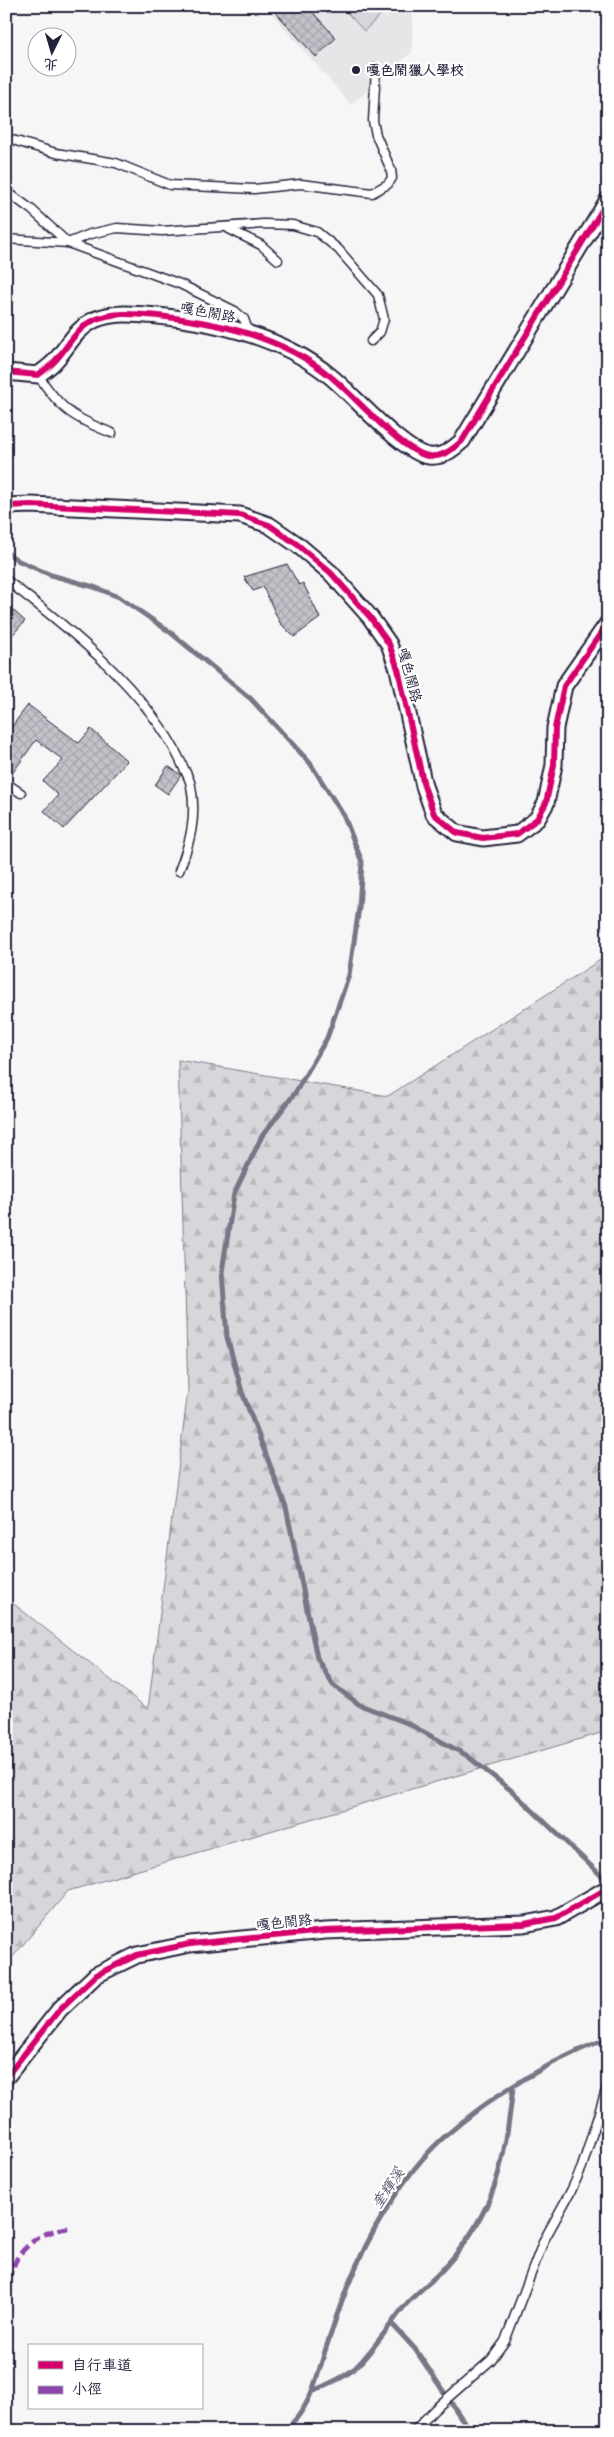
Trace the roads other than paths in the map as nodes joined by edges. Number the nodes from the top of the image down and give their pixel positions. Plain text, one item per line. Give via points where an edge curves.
1 (376, 68) dead end
2 (6, 138) edge
3 (6, 191) edge
4 (608, 200) edge
5 (228, 228) junction
6 (6, 239) edge
7 (68, 243) junction
8 (278, 260) dead end
9 (249, 333) junction
10 (371, 340) dead end
11 (6, 372) edge
12 (38, 375) junction
13 (112, 433) dead end
14 (6, 506) edge
15 (6, 580) edge
16 (608, 623) edge
17 (6, 783) edge
18 (21, 794) dead end
19 (179, 871) dead end
20 (608, 1888) edge
21 (6, 2076) edge
22 (608, 2084) edge
23 (414, 2431) edge

1 - 2 lane via 373,121 392,178 372,193 301,184 254,189 170,185 116,163 56,153
3 - 7 lane
4 - 9 street, 嘎色鬧路 via 462,441 448,452 430,457 412,450 329,375 293,352
5 - 7 lane via 162,231 117,228
5 - 8 lane via 254,240
5 - 10 lane via 293,225 317,232 338,249 378,295 384,319 380,332
6 - 7 lane
7 - 9 lane via 180,284 235,311 244,319
9 - 12 street, 嘎色鬧路 via 190,319 124,313 95,320 74,334 53,363
11 - 12 street
12 - 13 lane via 64,410 83,422
14 - 16 street, 嘎色鬧路 via 240,516 269,525 290,540 332,573 389,644 398,669 424,786 434,814 457,833 484,838 517,834 537,819 546,803 554,765 555,728 564,686
15 - 19 lane via 115,672 159,724 176,751 191,784 194,811 191,840
17 - 18 lane
20 - 21 street, 嘎色鬧路 via 556,1918 524,1924 325,1931 190,1944 137,1955 96,1974 60,2009
22 - 23 lane via 582,2167 544,2240 505,2341 491,2360

